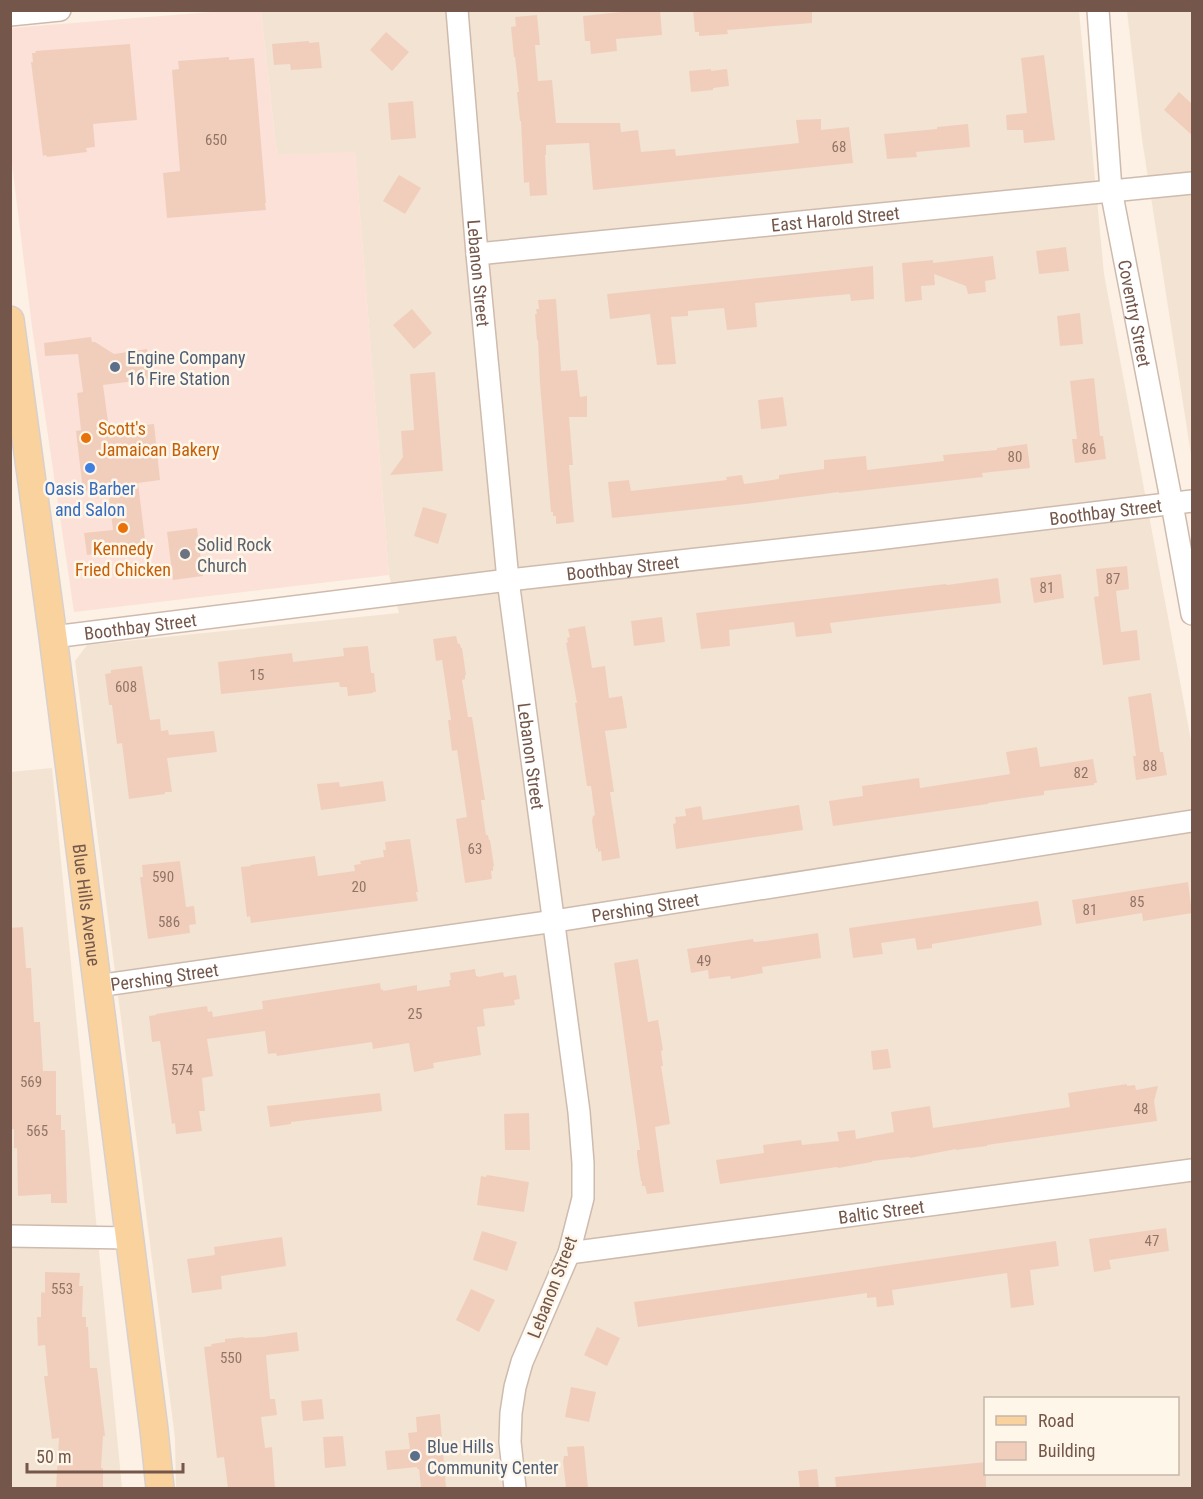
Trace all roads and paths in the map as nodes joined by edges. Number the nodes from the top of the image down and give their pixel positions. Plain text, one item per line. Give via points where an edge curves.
1 (60, 10) edge
2 (457, 10) edge
3 (1098, 10) edge
4 (10, 15) edge
5 (1192, 183) edge
6 (1111, 190) junction
7 (477, 254) junction
8 (10, 320) edge
9 (1183, 502) edge
10 (508, 580) junction
11 (1192, 614) edge
12 (53, 637) junction
13 (1192, 821) edge
14 (555, 921) junction
15 (97, 987) junction
16 (1192, 1170) edge
17 (10, 1236) edge
18 (129, 1238) junction
19 (568, 1253) junction
20 (160, 1488) edge
21 (515, 1488) edge

1 - 4 street
2 - 7 street, Lebanon Street
3 - 6 street, Coventry Street
5 - 6 street, East Harold Street
6 - 7 street, East Harold Street
6 - 9 street, Coventry Street
7 - 10 street, Lebanon Street
8 - 12 main road, Blue Hills Avenue
9 - 10 street, Boothbay Street
9 - 11 street, Coventry Street
10 - 12 street, Boothbay Street
10 - 14 street, Lebanon Street
12 - 15 main road, Blue Hills Avenue
13 - 14 street, Pershing Street
14 - 15 street, Pershing Street
14 - 19 street, Lebanon Street via 583,1163 583,1198
15 - 18 main road, Blue Hills Avenue
16 - 19 street, Baltic Street
17 - 18 street
18 - 20 main road, Blue Hills Avenue
19 - 21 street, Lebanon Street via 515,1387 510,1442

